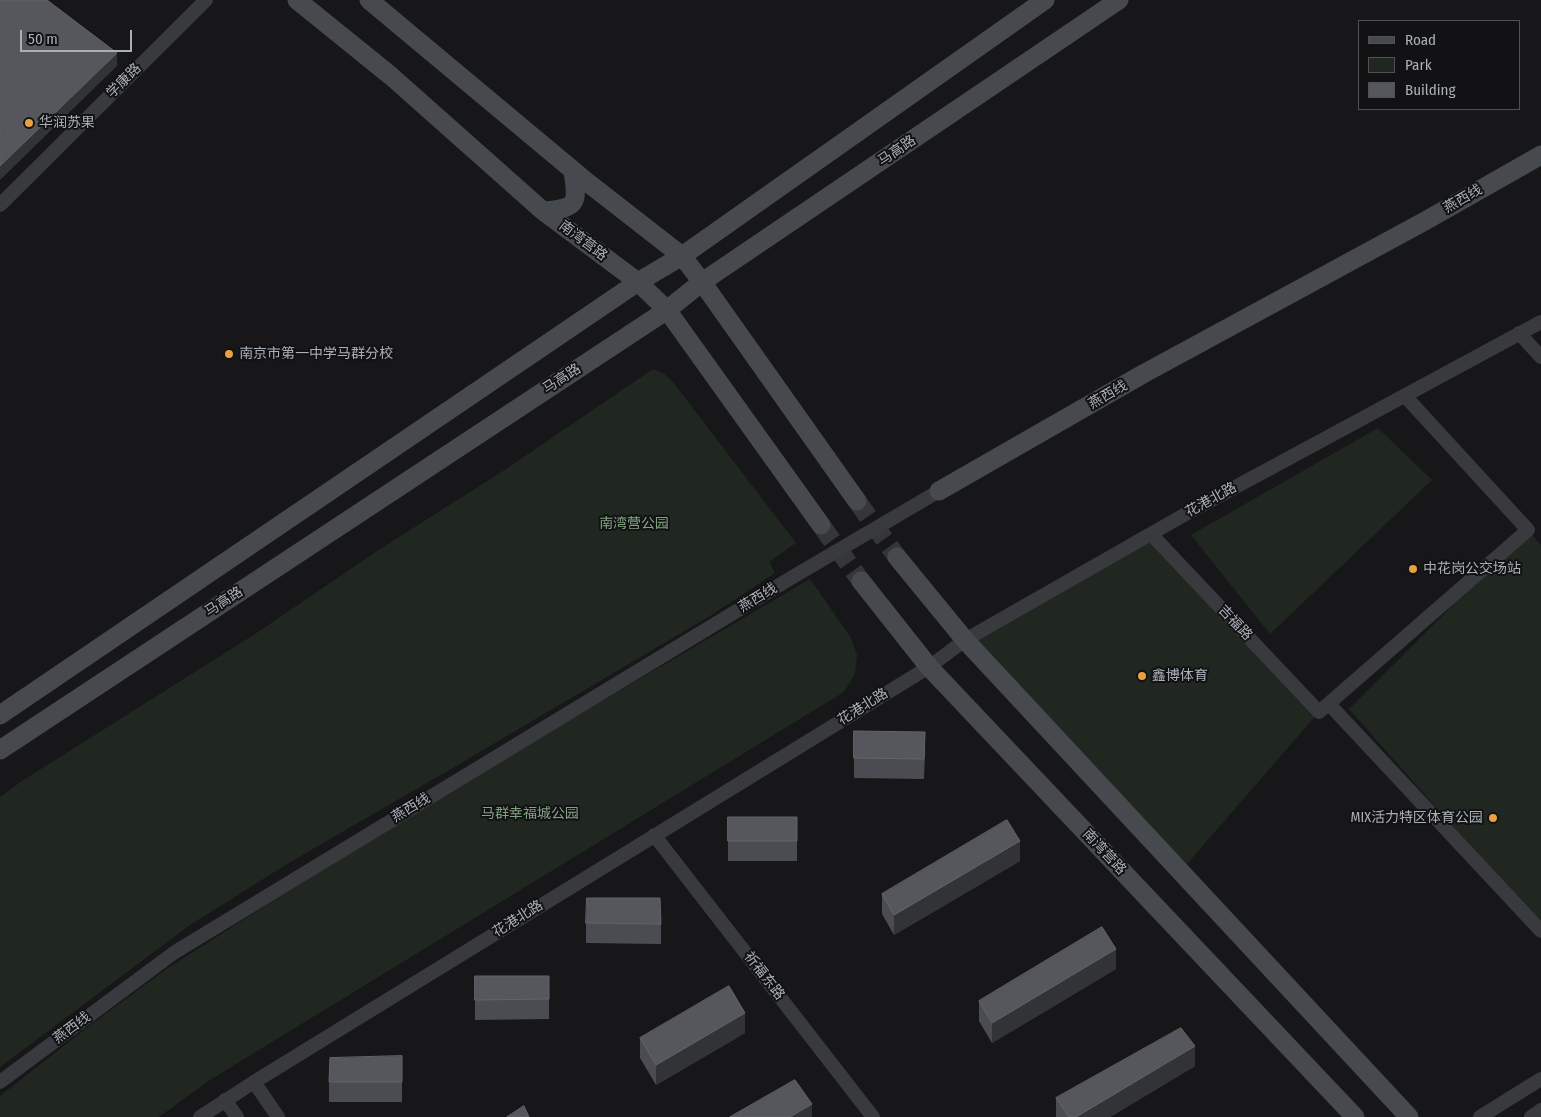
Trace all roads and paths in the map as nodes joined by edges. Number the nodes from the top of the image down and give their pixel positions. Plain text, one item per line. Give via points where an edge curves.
1 (206, 0) edge
2 (298, 0) edge
3 (369, 0) edge
4 (1045, 0) edge
5 (1119, 0) edge
6 (1541, 155) edge
7 (573, 171) junction
8 (0, 205) edge
9 (543, 211) junction
10 (682, 256) junction
11 (638, 282) junction
12 (702, 282) junction
13 (667, 310) junction
14 (1541, 322) edge
15 (1519, 333) junction
16 (1541, 357) edge
17 (1404, 396) junction
18 (939, 491) joint
19 (857, 501) tunnel mouth
20 (821, 525) tunnel mouth
21 (1151, 534) junction
22 (896, 557) tunnel mouth
23 (861, 581) tunnel mouth
24 (965, 640) junction
25 (928, 667) junction
26 (1324, 708) junction
27 (0, 715) edge
28 (0, 750) edge
29 (654, 835) junction
30 (1541, 931) edge
31 (1541, 1079) edge
32 (0, 1082) edge
33 (254, 1082) junction
34 (225, 1100) junction
35 (1541, 1110) edge
36 (200, 1117) edge
37 (237, 1117) edge
38 (278, 1117) edge
39 (873, 1117) edge
40 (1355, 1117) edge
41 (1409, 1117) edge
42 (1480, 1117) edge
43 (1531, 1117) edge

1 - 8 street, 学康路
2 - 9 main road, 南湾营路 via 391,76
3 - 7 main road
4 - 10 main road
5 - 12 main road, 马高路
6 - 18 main road, 燕西线 via 1143,374
7 - 9 main road via 577,193 575,202 560,210
7 - 10 main road
9 - 11 main road, 南湾营路
10 - 11 main road
10 - 12 main road
11 - 13 main road, 南湾营路
11 - 27 main road
12 - 13 main road, 马高路
12 - 19 main road
13 - 20 main road, 南湾营路
13 - 28 main road, 马高路
14 - 15 street, 花港北路
15 - 16 street
15 - 17 street, 花港北路
17 - 21 street, 花港北路
17 - 26 street via 1528,530
18 - 32 street, 燕西线 via 183,947
21 - 24 street, 花港北路
21 - 26 street, 吉福路
22 - 24 main road
23 - 25 main road, 南湾营路
24 - 25 street, 花港北路
24 - 41 main road
25 - 29 street, 花港北路
25 - 40 main road, 南湾营路
26 - 30 street, 吉福路
29 - 33 street, 花港北路
29 - 39 street, 祈福东路
31 - 42 street
33 - 34 street, 花港北路
33 - 38 street
34 - 36 street, 花港北路
34 - 37 street
35 - 43 street

